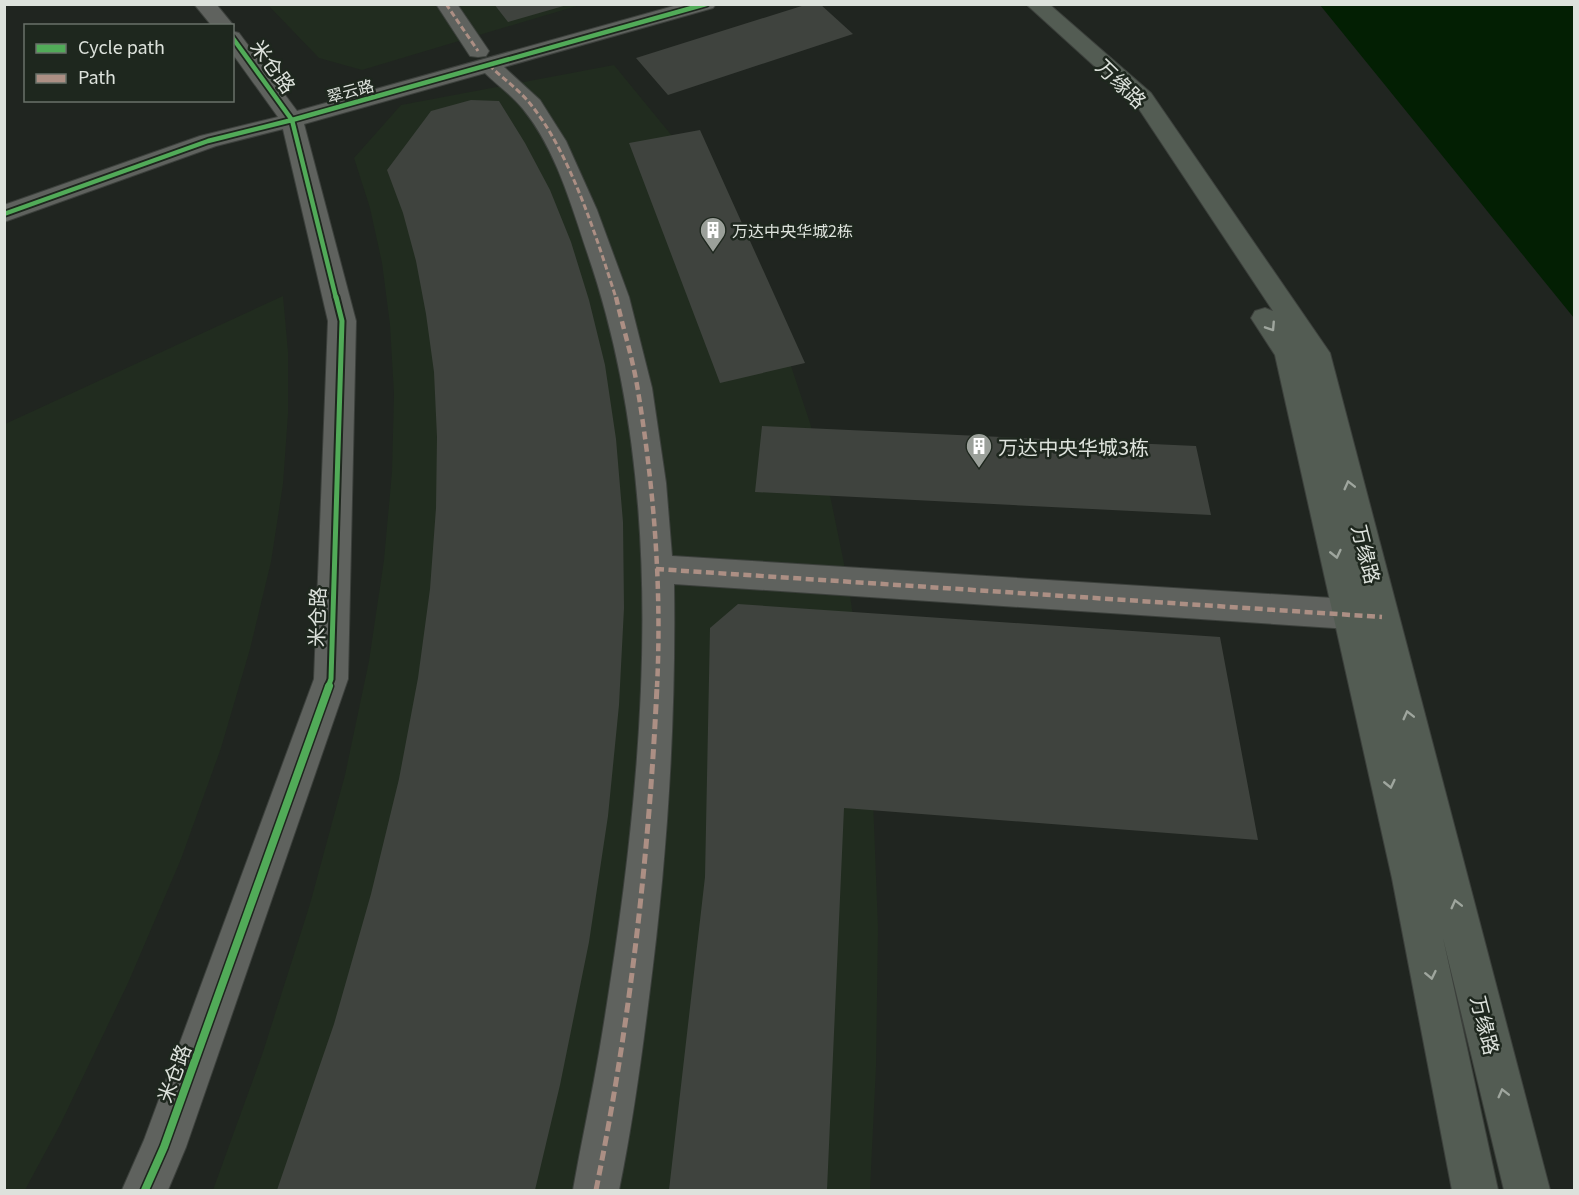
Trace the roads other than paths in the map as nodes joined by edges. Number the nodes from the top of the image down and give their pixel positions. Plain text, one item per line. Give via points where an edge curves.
1 (204, 4) edge
2 (446, 4) edge
3 (646, 4) edge
4 (706, 4) edge
5 (1015, 4) edge
6 (1036, 4) edge
7 (222, 24) edge
8 (234, 40) edge
9 (483, 58) junction
10 (287, 113) junction
11 (4, 200) edge
12 (4, 214) edge
13 (656, 569) junction
14 (1366, 616) junction
15 (1512, 1132) junction
16 (145, 1191) edge
17 (596, 1191) edge
18 (1475, 1191) edge
19 (1527, 1191) edge
20 (1535, 1191) edge

1 - 7 street
2 - 9 street
3 - 9 street, 翠云路
4 - 9 street, 翠云路
5 -> 14 main road, 万缘路 via 1123,102 1289,354
14 -> 6 main road, 万缘路 via 1316,353 1143,98
8 - 10 street, 米仓路
9 - 10 street, 翠云路
9 - 13 street via 532,105 554,143 593,229 610,279 639,400
10 - 11 street, 翠云路 via 124,157
10 - 12 street, 翠云路
10 - 16 street, 米仓路 via 342,321 331,679 165,1147
13 - 14 street
13 - 17 street via 658,652 644,881 626,1023
15 -> 14 main road, 万缘路
14 -> 18 main road, 万缘路 via 1412,878
15 - 19 main road, 万缘路
15 - 20 street

